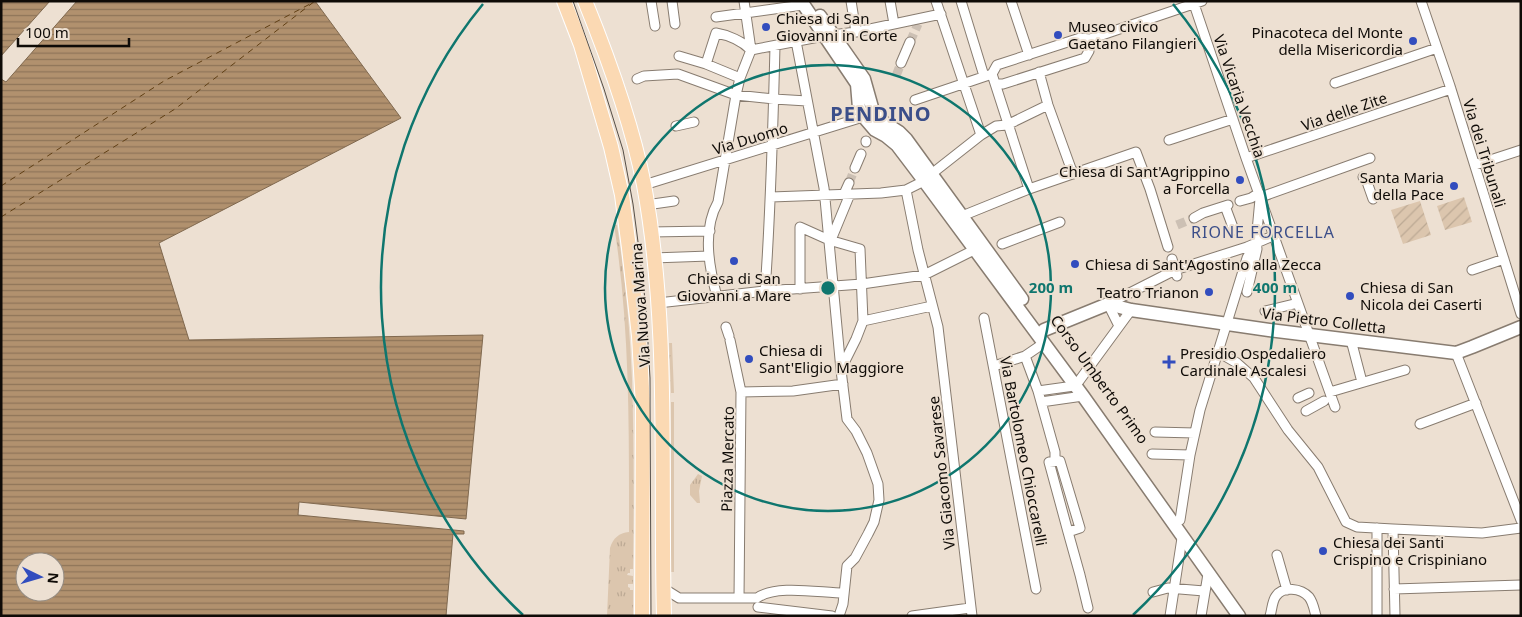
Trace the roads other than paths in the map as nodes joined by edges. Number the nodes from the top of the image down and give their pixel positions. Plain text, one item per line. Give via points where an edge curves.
1 (564, 1) edge
2 (585, 1) edge
3 (651, 1) edge
4 (672, 1) edge
5 (744, 1) edge
6 (851, 1) edge
7 (890, 1) edge
8 (936, 1) edge
9 (961, 1) edge
10 (1011, 1) edge
11 (1421, 1) edge
12 (805, 2) edge
13 (1195, 3) edge
14 (745, 13) junction
15 (941, 14) junction
16 (716, 17) dead end
17 (675, 24) dead end
18 (894, 24) junction
19 (655, 26) dead end
20 (856, 32) junction
21 (829, 35) junction
22 (1090, 39) junction
23 (796, 41) junction
24 (910, 42) tunnel mouth
25 (774, 46) junction
26 (1437, 48) junction
27 (751, 50) junction
28 (1028, 55) junction
29 (678, 56) dead end
30 (902, 62) tunnel mouth
31 (706, 64) junction
32 (1039, 72) junction
33 (988, 75) junction
34 (740, 78) junction
35 (637, 79) dead end
36 (861, 81) junction
37 (963, 83) junction
38 (1335, 83) dead end
39 (996, 84) junction
40 (1451, 89) junction
41 (736, 96) junction
42 (774, 99) junction
43 (915, 100) dead end
44 (807, 101) junction
45 (1048, 105) junction
46 (863, 117) junction
47 (1233, 119) junction
48 (694, 122) dead end
49 (1008, 125) junction
50 (676, 126) dead end
51 (813, 133) junction
52 (980, 135) junction
53 (1170, 140) dead end
54 (901, 142) junction
55 (773, 146) junction
56 (1521, 150) edge
57 (861, 154) dead end
58 (1246, 158) junction
59 (1370, 158) dead end
60 (725, 160) junction
61 (1475, 165) junction
62 (855, 168) tunnel mouth
63 (1360, 169) junction
64 (1073, 174) junction
65 (927, 177) junction
66 (849, 182) tunnel mouth
67 (644, 185) junction
68 (906, 190) junction
69 (1029, 190) junction
70 (825, 194) junction
71 (849, 194) junction
72 (1260, 195) junction
73 (771, 197) junction
74 (1373, 199) dead end
75 (674, 201) dead end
76 (1240, 201) dead end
77 (653, 204) dead end
78 (962, 216) junction
79 (1194, 218) tunnel mouth
80 (1060, 222) dead end
81 (1234, 230) dead end
82 (710, 231) junction
83 (650, 232) junction
84 (1274, 235) junction
85 (830, 240) junction
86 (1256, 242) junction
87 (1002, 244) dead end
88 (1168, 245) dead end
89 (974, 250) junction
90 (708, 256) junction
91 (653, 258) junction
92 (1172, 259) dead end
93 (1504, 259) junction
94 (1472, 270) dead end
95 (1176, 273) junction
96 (924, 275) junction
97 (862, 284) junction
98 (834, 286) junction
99 (800, 289) junction
100 (765, 291) junction
101 (1247, 292) dead end
102 (717, 297) junction
103 (658, 303) junction
104 (1296, 303) junction
105 (1108, 304) junction
106 (932, 306) junction
107 (1131, 310) junction
108 (1265, 311) dead end
109 (1521, 314) edge
110 (984, 318) dead end
111 (863, 321) junction
112 (1227, 324) junction
113 (1119, 326) junction
114 (1521, 327) edge
115 (1044, 330) junction
116 (728, 334) dead end
117 (1310, 335) junction
118 (1351, 340) junction
119 (1044, 343) junction
120 (1218, 352) junction
121 (1456, 353) junction
122 (1025, 356) junction
123 (994, 366) junction
124 (841, 370) junction
125 (1405, 370) dead end
126 (1362, 382) junction
127 (843, 384) junction
128 (1079, 387) junction
129 (1038, 391) junction
130 (742, 392) junction
131 (1330, 392) junction
132 (1309, 393) dead end
133 (1298, 398) dead end
134 (1324, 401) dead end
135 (1041, 402) junction
136 (1476, 403) junction
137 (1335, 406) dead end
138 (1306, 410) dead end
139 (1420, 424) dead end
140 (1155, 432) dead end
141 (1195, 433) junction
142 (1152, 454) dead end
143 (1190, 455) junction
144 (1518, 503) edge
145 (1180, 520) junction
146 (1521, 520) edge
147 (1377, 528) junction
148 (1521, 528) edge
149 (1392, 530) junction
150 (1182, 538) junction
151 (1277, 555) dead end
152 (1208, 574) junction
153 (1521, 585) edge
154 (663, 588) junction
155 (1174, 588) junction
156 (1036, 589) dead end
157 (1394, 589) junction
158 (1287, 590) junction
159 (1204, 591) junction
160 (1153, 592) dead end
161 (844, 593) junction
162 (739, 598) junction
163 (757, 607) edge
164 (1088, 608) dead end
165 (971, 612) edge
166 (642, 616) edge
167 (664, 616) edge
168 (832, 616) edge
169 (839, 616) edge
170 (912, 616) edge
171 (1170, 616) edge
172 (1201, 616) edge
173 (1238, 616) edge
174 (1248, 616) edge
175 (1270, 616) edge
176 (1316, 616) edge
177 (1377, 616) edge
178 (1395, 616) edge

1 - 166 main road, Via Nuova Marina via 581,45 611,147 628,238 643,406
2 - 67 main road, Via Nuova Marina via 627,120
3 - 19 street
4 - 17 street
5 - 14 street
6 - 20 street
7 - 18 street
8 - 15 street
9 - 33 street
10 - 28 street
11 - 26 street, Via dei Tribunali
12 - 14 street
12 - 21 main road
13 - 22 street
13 - 47 street, Via Vicaria Vecchia
14 - 16 street
14 - 27 street
15 - 18 street
15 - 37 street
18 - 20 street
20 - 21 street
21 - 23 street
21 - 36 main road
22 - 28 street via 1080,38
22 - 32 street via 1085,58
23 - 25 street
23 - 44 street
24 - 30 street
25 - 27 street
25 - 42 street
26 - 38 street
26 - 40 street, Via dei Tribunali
27 - 31 street via 726,34 716,33
27 - 34 street
28 - 33 street via 997,65
29 - 31 street
31 - 34 street
32 - 39 street
32 - 45 street
33 - 37 street
33 - 39 street
34 - 41 street
35 - 41 street via 678,74
36 - 46 main road
36 - 54 main road via 872,111 899,132
37 - 43 street
37 - 52 street
39 - 49 street
40 - 58 street, Via delle Zite
40 - 61 street, Via dei Tribunali
41 - 42 street
41 - 60 street
42 - 44 street
42 - 55 street
44 - 51 street
45 - 49 street
45 - 64 street
46 - 51 street, Via Duomo
46 - 54 main road via 875,130
47 - 53 street
47 - 58 street, Via Vicaria Vecchia
48 - 50 street
49 - 52 street via 996,126
49 - 69 street
51 - 55 street, Via Duomo
51 - 70 street
52 - 65 street
54 - 65 main road, Corso Umberto Primo
55 - 60 street, Via Duomo
55 - 73 street
56 - 61 street
57 - 62 street
58 - 72 street, Via Vicaria Vecchia
59 - 63 street
60 - 67 street, Via Duomo
60 - 82 street
61 - 93 street, Via dei Tribunali
63 - 72 street
63 - 74 street
64 - 69 street
64 - 88 street via 1136,152
65 - 68 street
65 - 78 main road, Corso Umberto Primo
65 - 89 main road, Corso Umberto Primo
66 - 71 street
67 - 83 main road, Via Nuova Marina
68 - 71 street
68 - 96 street, Via Giacomo Savarese
69 - 78 street
70 - 71 street
70 - 73 street
70 - 85 street
71 - 85 street
72 - 76 street
72 - 84 street, Via Vicaria Vecchia
72 - 86 street
73 - 100 street
75 - 77 street
78 - 115 main road, Corso Umberto Primo
79 - 81 street via 1203,212 1227,206
80 - 87 street
82 - 83 street
82 - 90 street
83 - 91 main road, Via Nuova Marina
84 - 86 street
84 - 104 street, Via Vicaria Vecchia
85 - 97 street via 860,249
85 - 98 street
85 - 99 street via 800,227
86 - 95 street
86 - 101 street
86 - 112 street via 1247,258
89 - 96 street
89 - 119 main road, Corso Umberto Primo
90 - 91 street
90 - 102 street
91 - 103 main road, Via Nuova Marina
92 - 95 street
93 - 94 street
93 - 109 street, Via dei Tribunali
95 - 105 street
96 - 97 street
96 - 106 street, Via Giacomo Savarese
97 - 98 street
97 - 111 street
98 - 99 street
98 - 124 street
99 - 100 street
100 - 102 street
102 - 103 street
103 - 154 main road, Via Nuova Marina
104 - 108 street
104 - 117 street, Via Vicaria Vecchia
105 - 107 main road, Via Pietro Colletta
105 - 113 street
105 - 115 main road
106 - 111 street
106 - 165 street, Via Giacomo Savarese via 938,327
107 - 112 main road, Via Pietro Colletta
107 - 113 street
110 - 123 street, Via Bartolomeo Chioccarelli
111 - 124 street
112 - 117 main road, Via Pietro Colletta
112 - 120 street
113 - 128 street
114 - 121 main road
115 - 128 main road, Corso Umberto Primo
116 - 130 street
117 - 118 main road, Via Pietro Colletta
117 - 131 street, Via Vicaria Vecchia
118 - 121 main road, Via Pietro Colletta
118 - 126 street
119 - 122 street
119 - 128 main road, Corso Umberto Primo
120 - 141 street
120 - 147 street via 1254,378 1288,430 1318,467 1346,522 1357,527
121 - 136 street
122 - 123 street
122 - 129 street
123 - 156 street, Via Bartolomeo Chioccarelli
124 - 127 street
125 - 126 street
126 - 131 street
127 - 130 street, Piazza Mercato via 793,391
127 - 161 street via 847,419 867,452 878,484 879,500 874,522 855,558 847,566
128 - 129 street
128 - 135 street
128 - 145 main road, Corso Umberto Primo via 1146,471
128 - 150 main road, Corso Umberto Primo
129 - 135 street
130 - 162 street, Piazza Mercato
131 - 137 street, Via Vicaria Vecchia
132 - 133 street
134 - 138 street
135 - 164 street via 1055,462 1060,461 1080,528 1068,532
136 - 139 street
136 - 144 street
140 - 141 street
141 - 143 street
142 - 143 street
143 - 145 street
144 - 146 street
145 - 174 main road, Corso Umberto Primo
147 - 149 street
147 - 177 street
148 - 149 street via 1482,533
149 - 157 street
150 - 152 main road, Corso Umberto Primo
150 - 155 street
151 - 158 street
152 - 159 street
152 - 173 main road, Corso Umberto Primo
153 - 157 street
154 - 162 street via 679,598
154 - 167 main road, Via Nuova Marina
155 - 159 street
155 - 160 street
155 - 171 street
157 - 178 street
158 - 175 street via 1276,596
158 - 176 street via 1307,595
159 - 172 street
161 - 163 street via 766,593
161 - 169 street
162 - 163 street
163 - 168 street
165 - 170 street

